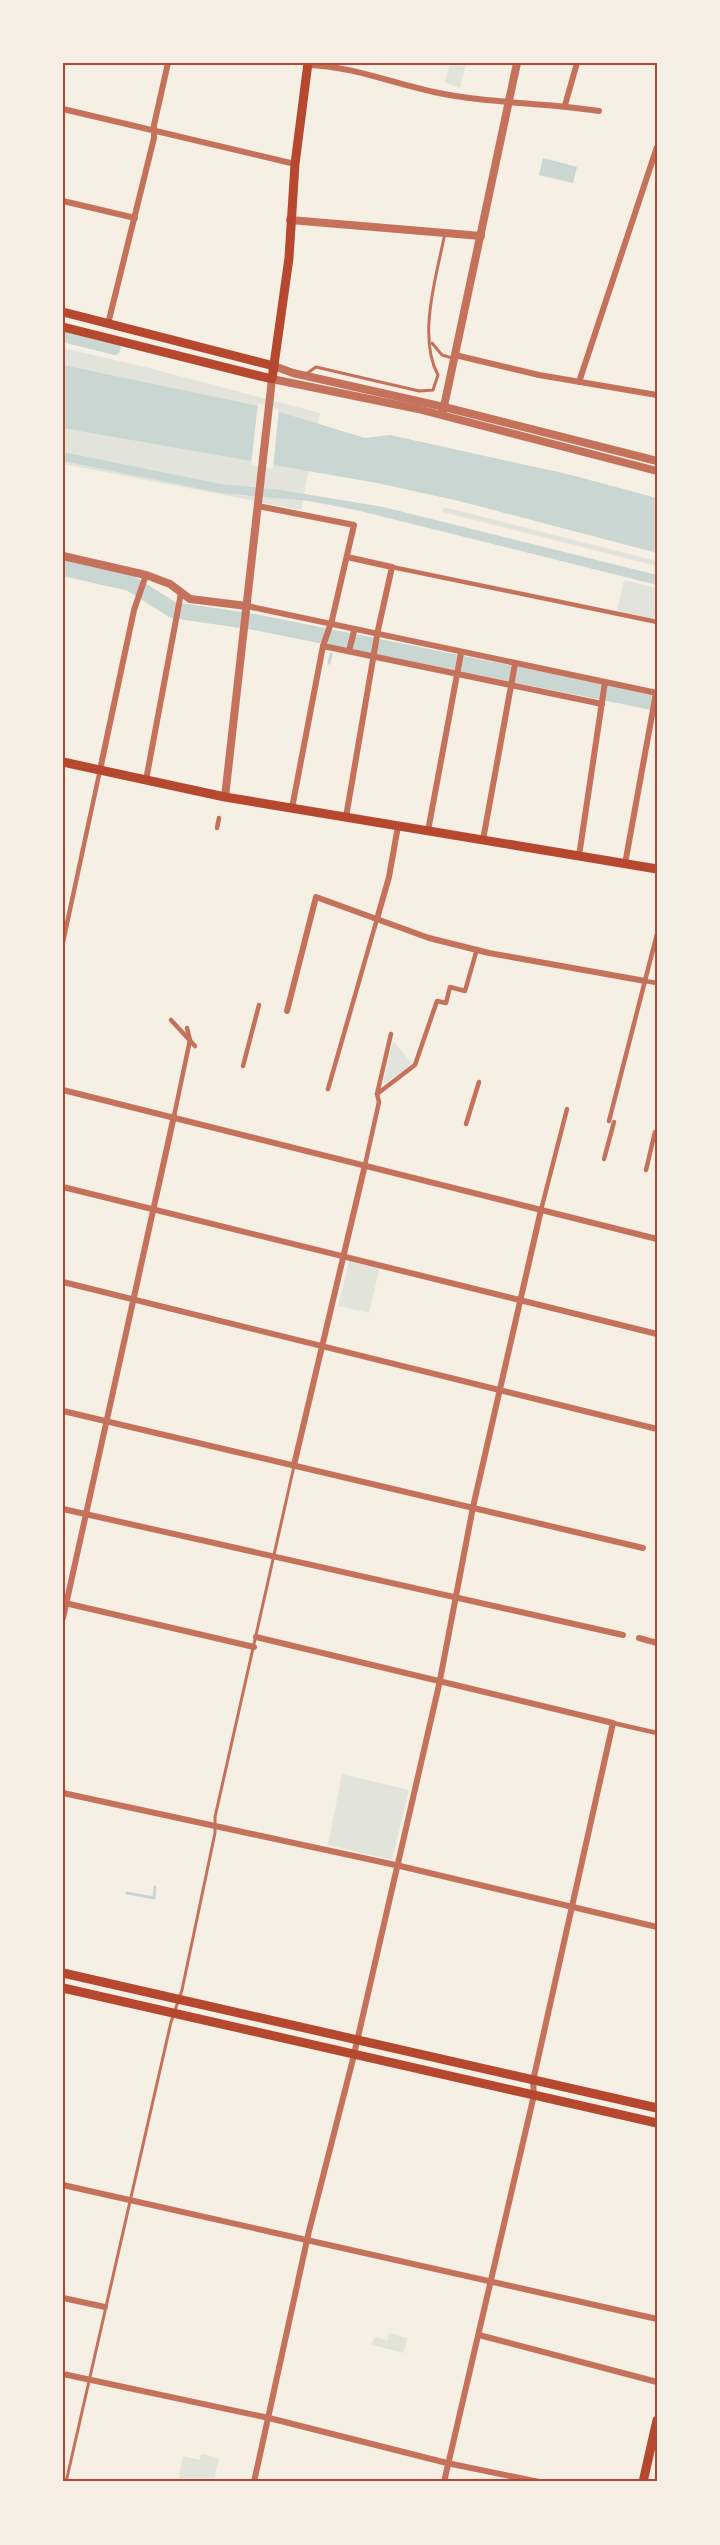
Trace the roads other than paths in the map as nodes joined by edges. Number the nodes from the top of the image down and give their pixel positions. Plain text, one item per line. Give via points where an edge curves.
1 (168, 63) edge
2 (518, 63) edge
3 (577, 63) edge
4 (307, 64) edge
5 (509, 103) junction
6 (565, 105) junction
7 (63, 109) edge
8 (599, 111) dead end
9 (155, 131) junction
10 (657, 147) edge
11 (295, 164) junction
12 (63, 201) edge
13 (135, 218) junction
14 (290, 220) junction
15 (446, 232) junction
16 (481, 236) junction
17 (63, 312) edge
18 (108, 324) junction
19 (63, 327) edge
20 (430, 341) junction
21 (454, 357) junction
22 (274, 366) junction
23 (304, 375) junction
24 (272, 379) junction
25 (579, 382) junction
26 (657, 395) edge
27 (443, 411) junction
28 (657, 461) edge
29 (657, 471) edge
30 (259, 503) junction
31 (63, 556) edge
32 (347, 557) junction
33 (392, 567) junction
34 (145, 579) junction
35 (181, 593) junction
36 (247, 611) junction
37 (657, 622) edge
38 (329, 629) junction
39 (353, 634) junction
40 (377, 639) junction
41 (323, 644) junction
42 (349, 649) junction
43 (374, 654) junction
44 (461, 655) junction
45 (514, 667) junction
46 (458, 671) junction
47 (511, 682) junction
48 (604, 685) junction
49 (656, 695) edge
50 (602, 701) junction
51 (63, 762) edge
52 (100, 770) junction
53 (146, 780) junction
54 (225, 797) junction
55 (292, 808) junction
56 (346, 817) junction
57 (219, 818) dead end
58 (398, 826) junction
59 (218, 828) dead end
60 (428, 831) junction
61 (483, 840) junction
62 (579, 856) junction
63 (625, 864) junction
64 (657, 869) edge
65 (377, 919) junction
66 (657, 934) edge
67 (63, 942) edge
68 (477, 949) junction
69 (645, 981) junction
70 (657, 983) edge
71 (258, 1005) dead end
72 (287, 1011) dead end
73 (171, 1020) dead end
74 (187, 1028) dead end
75 (391, 1034) dead end
76 (190, 1040) junction
77 (195, 1046) dead end
78 (243, 1066) dead end
79 (479, 1082) dead end
80 (328, 1089) dead end
81 (63, 1090) edge
82 (377, 1094) junction
83 (567, 1109) dead end
84 (174, 1116) junction
85 (465, 1124) dead end
86 (655, 1132) dead end
87 (604, 1159) dead end
88 (364, 1165) junction
89 (646, 1170) dead end
90 (63, 1187) edge
91 (153, 1210) junction
92 (541, 1210) junction
93 (657, 1239) edge
94 (344, 1255) junction
95 (63, 1282) edge
96 (132, 1299) junction
97 (519, 1299) junction
98 (657, 1334) edge
99 (322, 1346) junction
100 (499, 1390) junction
101 (63, 1411) edge
102 (106, 1421) junction
103 (657, 1429) edge
104 (294, 1465) junction
105 (473, 1507) junction
106 (63, 1509) edge
107 (85, 1514) junction
108 (644, 1548) dead end
109 (273, 1556) junction
110 (456, 1596) junction
111 (65, 1603) edge
112 (63, 1618) edge
113 (623, 1635) dead end
114 (256, 1637) junction
115 (639, 1638) dead end
116 (657, 1642) edge
117 (254, 1647) junction
118 (440, 1681) junction
119 (613, 1723) junction
120 (657, 1733) edge
121 (63, 1793) edge
122 (215, 1826) junction
123 (396, 1866) junction
124 (572, 1908) junction
125 (657, 1927) edge
126 (63, 1973) edge
127 (63, 1988) edge
128 (179, 1999) junction
129 (175, 2012) junction
130 (357, 2039) junction
131 (354, 2054) junction
132 (532, 2080) junction
133 (534, 2095) junction
134 (657, 2108) edge
135 (657, 2123) edge
136 (63, 2185) edge
137 (130, 2199) junction
138 (307, 2239) junction
139 (492, 2282) junction
140 (63, 2298) edge
141 (105, 2307) junction
142 (657, 2319) edge
143 (479, 2335) junction
144 (63, 2374) edge
145 (90, 2379) junction
146 (657, 2382) edge
147 (269, 2418) junction
148 (657, 2420) edge
149 (447, 2463) junction
150 (66, 2482) edge
151 (254, 2482) edge
152 (444, 2482) edge
153 (539, 2482) edge
154 (643, 2482) edge

1 - 9 street
2 - 5 street
3 - 6 street
4 - 5 street via 346,68 434,92
4 - 11 main road
5 - 6 street
5 - 16 street
6 - 8 street
7 - 9 street
9 - 11 street
9 - 13 street
10 - 25 street
11 - 14 main road
12 - 13 street
13 - 18 street
14 - 15 street
14 - 22 main road via 289,258
15 - 16 street
15 - 20 lane via 428,322
16 - 21 street
17 - 18 main road
18 - 22 main road
19 - 24 main road
20 - 21 lane via 437,351
20 - 23 lane via 438,375 433,390 428,392 316,367
21 - 25 street
21 - 27 street
22 - 23 street
22 - 24 main road
23 - 27 street
24 - 27 street
24 - 30 street
25 - 26 street
27 - 28 street
27 - 29 street
30 - 32 street via 354,525
30 - 36 street
31 - 34 street
32 - 33 street
32 - 38 street
33 - 37 street
33 - 40 street
34 - 35 street via 170,584
34 - 52 street via 134,610
35 - 36 street via 190,599
35 - 53 street
36 - 38 street
36 - 54 street
38 - 39 street
38 - 41 street
39 - 40 street
39 - 42 street
40 - 43 street
40 - 44 street
41 - 42 street
41 - 55 street
42 - 43 street
43 - 46 street
43 - 56 street
44 - 45 street
44 - 46 street
45 - 47 street
45 - 48 street
46 - 47 street
46 - 60 street
47 - 50 street
47 - 61 street
48 - 49 street
48 - 50 street
49 - 63 street
50 - 62 street
51 - 52 main road
52 - 53 main road
52 - 67 street
53 - 54 main road
54 - 55 main road
55 - 56 main road
56 - 58 main road
57 - 59 street
58 - 60 main road
58 - 65 street
60 - 61 main road
61 - 62 main road
62 - 63 main road
63 - 64 main road
65 - 68 street via 429,938
65 - 72 street via 316,897
65 - 80 street
66 - 69 street
68 - 69 street
68 - 82 street via 465,991 450,987 446,1003 437,1001 415,1065
69 - 70 street
69 - 87 street
71 - 78 street
73 - 76 street
74 - 76 street
75 - 82 street
76 - 77 street
76 - 84 street
79 - 85 street
81 - 84 street
82 - 88 street via 379,1102
83 - 92 street
84 - 88 street
84 - 91 street
86 - 89 street
88 - 92 street
88 - 94 street
90 - 91 street
91 - 94 street
91 - 96 street
92 - 93 street
92 - 97 street
94 - 97 street
94 - 99 street
95 - 96 street
96 - 99 street
96 - 102 street
97 - 98 street
97 - 100 street
99 - 100 street
99 - 104 street
100 - 103 street
100 - 105 street
101 - 102 street
102 - 104 street
102 - 107 street
104 - 105 street
104 - 109 lane
105 - 108 street
105 - 110 street
106 - 107 street
107 - 109 street
107 - 111 street
109 - 110 street
109 - 114 lane
110 - 113 street
110 - 118 street
111 - 112 street
111 - 117 street
114 - 117 lane
114 - 118 street
115 - 116 street
117 - 122 lane
118 - 119 street
118 - 123 street
119 - 120 street
119 - 124 street
121 - 122 street
122 - 123 street
122 - 128 lane
123 - 124 street
123 - 130 street
124 - 125 street
124 - 132 street
126 - 128 main road
127 - 129 main road
128 - 129 lane
128 - 130 main road
129 - 131 main road
129 - 137 lane
130 - 131 street
130 - 132 main road
131 - 133 main road
131 - 138 street
132 - 133 street
132 - 134 main road
133 - 135 main road
133 - 139 street
136 - 137 street
137 - 138 street
137 - 141 lane
138 - 139 street
138 - 147 street
139 - 142 street
139 - 143 street
140 - 141 street
141 - 145 lane
143 - 146 street
143 - 149 street
144 - 145 street
145 - 147 street
145 - 150 lane
147 - 149 street
147 - 151 street
148 - 154 main road
149 - 152 street
149 - 153 street

